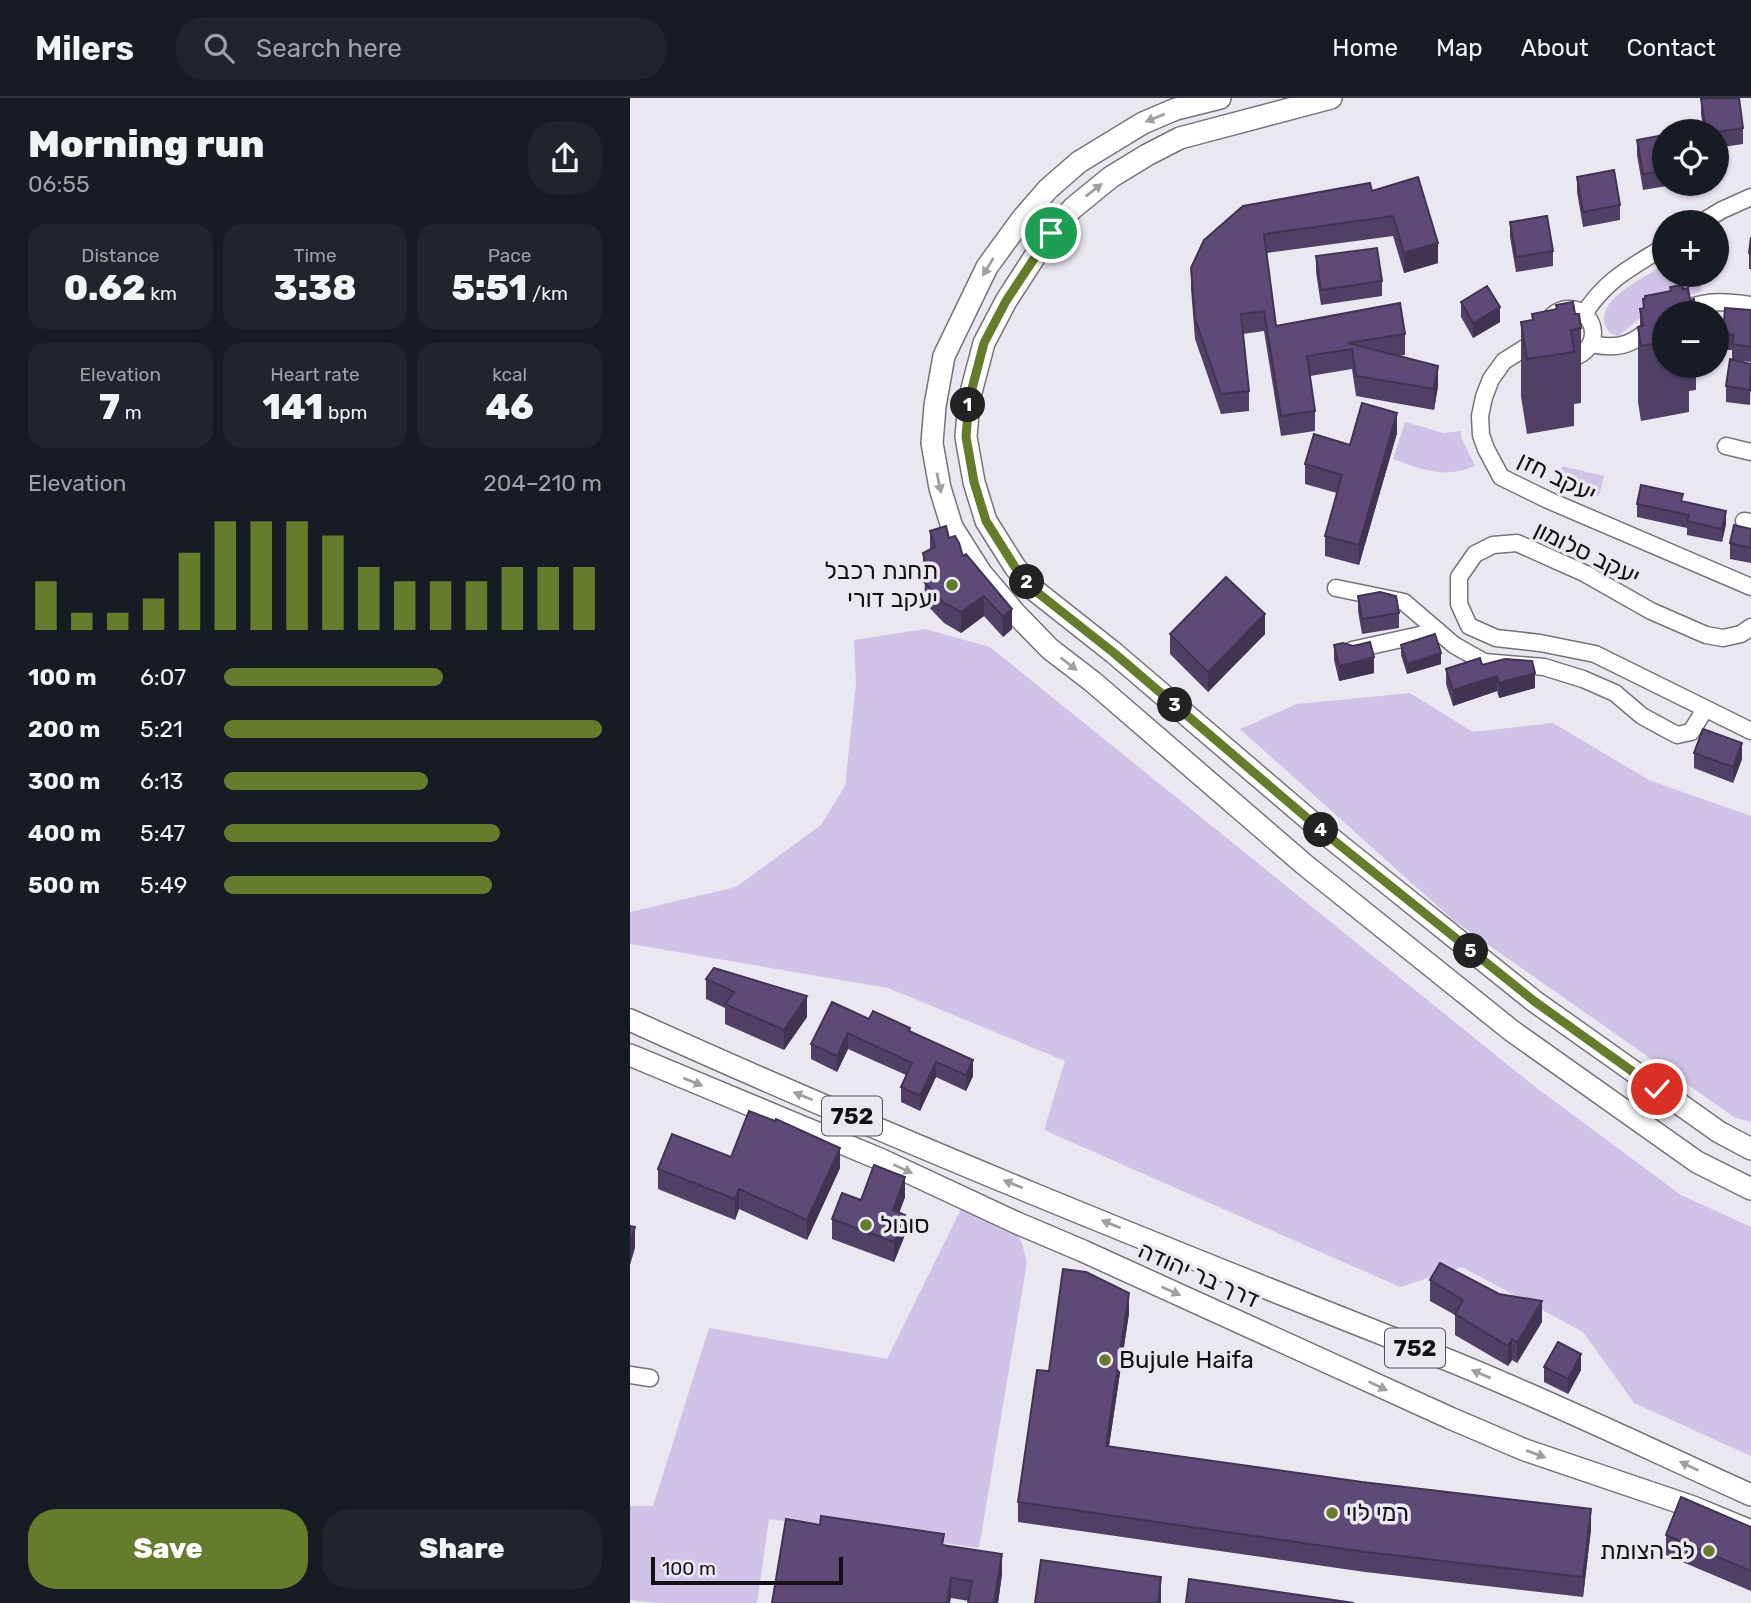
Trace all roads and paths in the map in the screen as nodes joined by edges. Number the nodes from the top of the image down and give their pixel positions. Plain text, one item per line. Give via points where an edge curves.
1 (1220, 98) edge
2 (1331, 98) edge
3 (1751, 197) edge
4 (1722, 210) edge
5 (1652, 254) edge
6 (1729, 302) edge
7 (1751, 305) edge
8 (1584, 314) junction
9 (1652, 328) edge
10 (1546, 341) junction
11 (1591, 344) junction
12 (1726, 446) dead end
13 (1751, 452) edge
14 (1751, 587) edge
15 (1336, 588) dead end
16 (1751, 626) edge
17 (1438, 631) junction
18 (1351, 651) edge
19 (1705, 709) junction
20 (1751, 731) edge
21 (630, 1020) edge
22 (630, 1055) edge
23 (1751, 1149) edge
24 (1751, 1189) edge
25 (630, 1375) edge
26 (650, 1378) dead end
27 (1751, 1495) edge
28 (1751, 1531) edge

1 -> 24 main road via 1143,123 1079,162 1048,189 987,267 944,356 935,406 932,443 952,527 981,573 1050,649 1305,864 1511,1031 1697,1162
23 -> 2 main road via 1719,1132 1534,1001 1327,835 1033,589 986,521 966,437 969,400 984,343 1051,233 1101,184 1180,138
3 - 4 street
5 - 8 street via 1611,280
6 - 7 street
8 - 10 street via 1568,309 1553,315 1545,329
8 - 11 street via 1593,328
9 - 11 street via 1632,344 1611,348
10 - 11 street via 1551,351 1565,358 1580,355
10 - 14 street, יעקב חזן via 1504,360 1484,397 1481,435 1501,477
12 - 13 street
15 - 17 street via 1404,602
16 - 19 street, יעקב סלומון via 1723,638 1706,635 1517,543 1493,545 1475,554 1459,577 1459,604 1469,626 1496,638 1595,654
17 - 18 street
17 - 19 street via 1484,662 1544,667 1583,679 1615,693 1642,716 1677,735 1691,732
19 - 20 street, יעקב סלומון
27 -> 21 main road, דרך בר יהודה / 752 via 1456,1364 1018,1186
22 -> 28 main road, דרך בר יהודה / 752 via 883,1160 1450,1419
25 - 26 street

